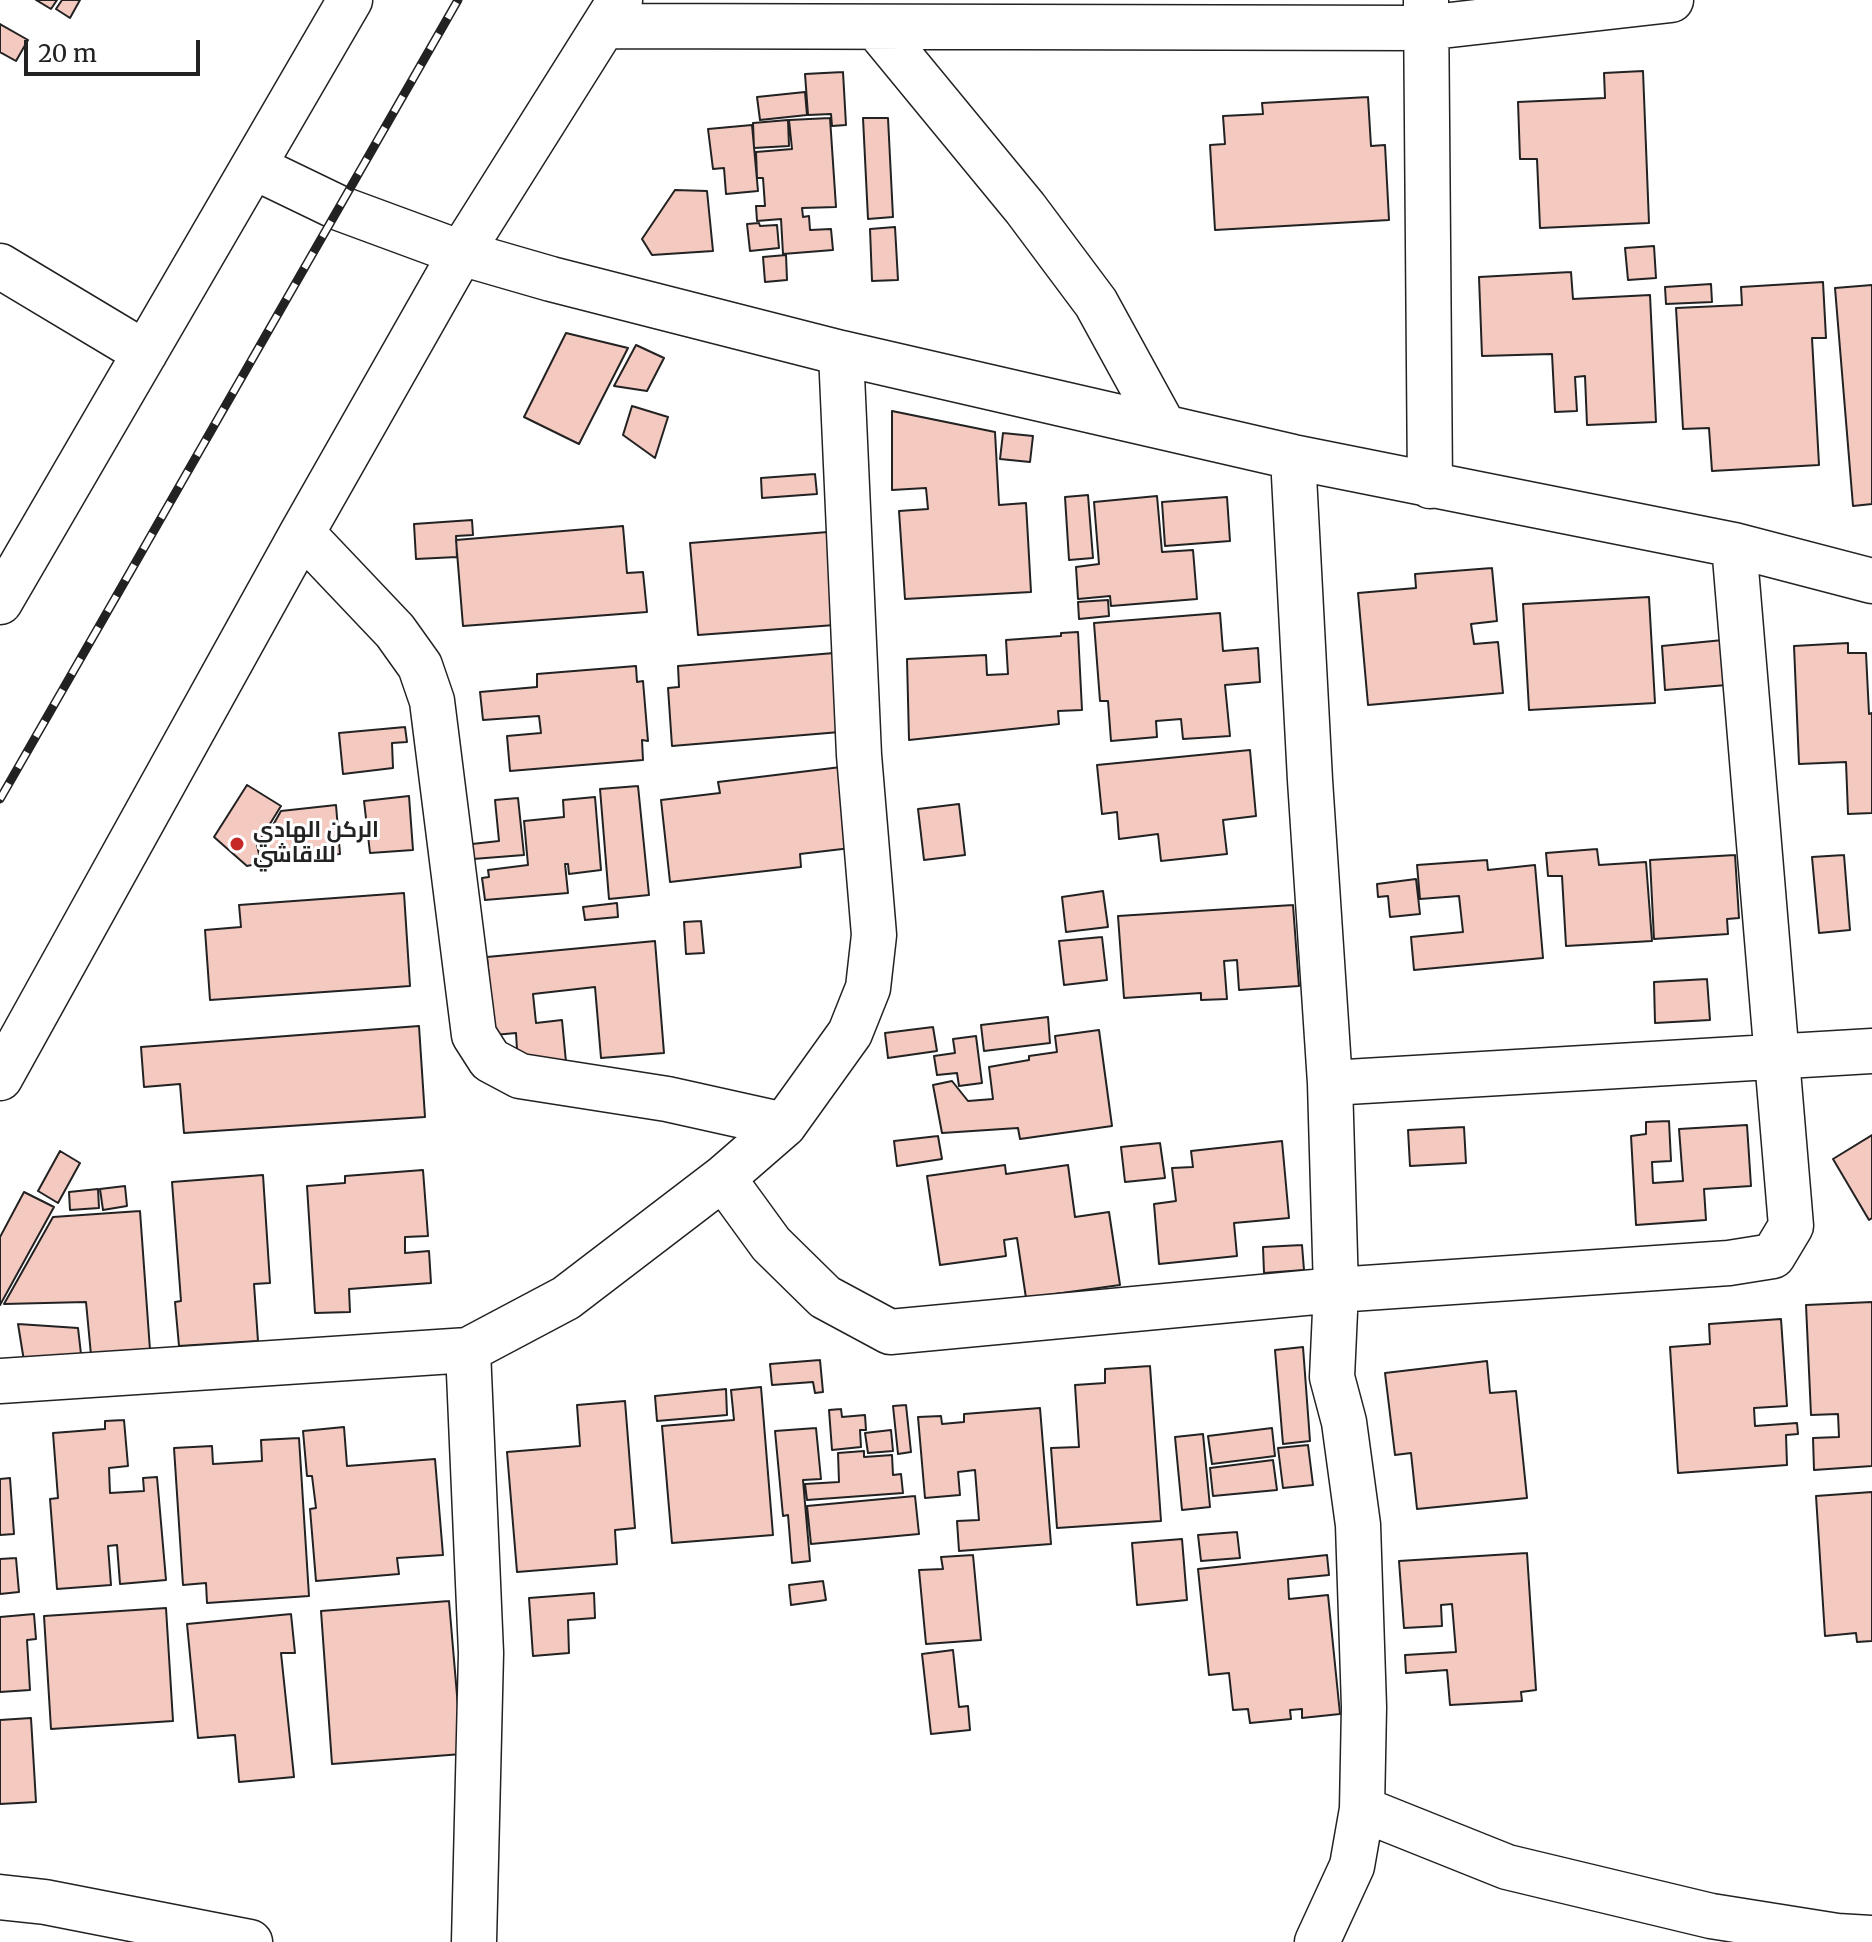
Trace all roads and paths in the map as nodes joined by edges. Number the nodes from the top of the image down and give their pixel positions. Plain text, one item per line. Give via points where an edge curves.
1 (350, 0) edge
2 (1671, 0) edge
3 (612, 13) edge
4 (1425, 14) edge
5 (876, 27) junction
6 (254, 167) junction
7 (461, 253) junction
8 (0, 266) edge
9 (145, 353) junction
10 (841, 353) junction
11 (1164, 427) junction
12 (1293, 457) junction
13 (1430, 486) junction
14 (302, 533) junction
15 (1734, 545) junction
16 (1872, 581) edge
17 (0, 602) edge
18 (1872, 1051) edge
19 (1778, 1056) junction
20 (0, 1078) edge
21 (1330, 1083) junction
22 (784, 1125) junction
23 (723, 1178) junction
24 (1336, 1290) junction
25 (468, 1350) junction
26 (0, 1381) edge
27 (1362, 1809) junction
28 (0, 1897) edge
29 (1872, 1938) edge
30 (250, 1942) edge
31 (474, 1942) edge
32 (1317, 1942) edge

1 - 6 street
2 - 4 street
3 - 5 street
3 - 7 street
4 - 5 street
4 - 13 street
5 - 11 street via 1096,303
6 - 7 street via 339,208
6 - 9 street
7 - 10 street
7 - 14 street
8 - 9 street
9 - 17 street
10 - 11 street
10 - 22 street via 859,755 874,935 868,988 850,1033
11 - 12 street
12 - 13 street
12 - 21 street
13 - 15 street
14 - 20 street
14 - 22 street via 395,631 420,666 432,701 474,1035 490,1060 520,1076 667,1099
15 - 16 street
15 - 19 street
18 - 19 street
19 - 21 street
19 - 24 street via 1791,1226 1773,1256
21 - 24 street
22 - 23 street
23 - 24 street via 771,1244 825,1297 890,1332
23 - 25 street via 566,1298
24 - 27 street via 1332,1377 1344,1422 1358,1525
25 - 26 street
25 - 31 street via 481,1653
27 - 29 street via 1507,1867 1711,1916
27 - 32 street via 1352,1866
28 - 30 street

